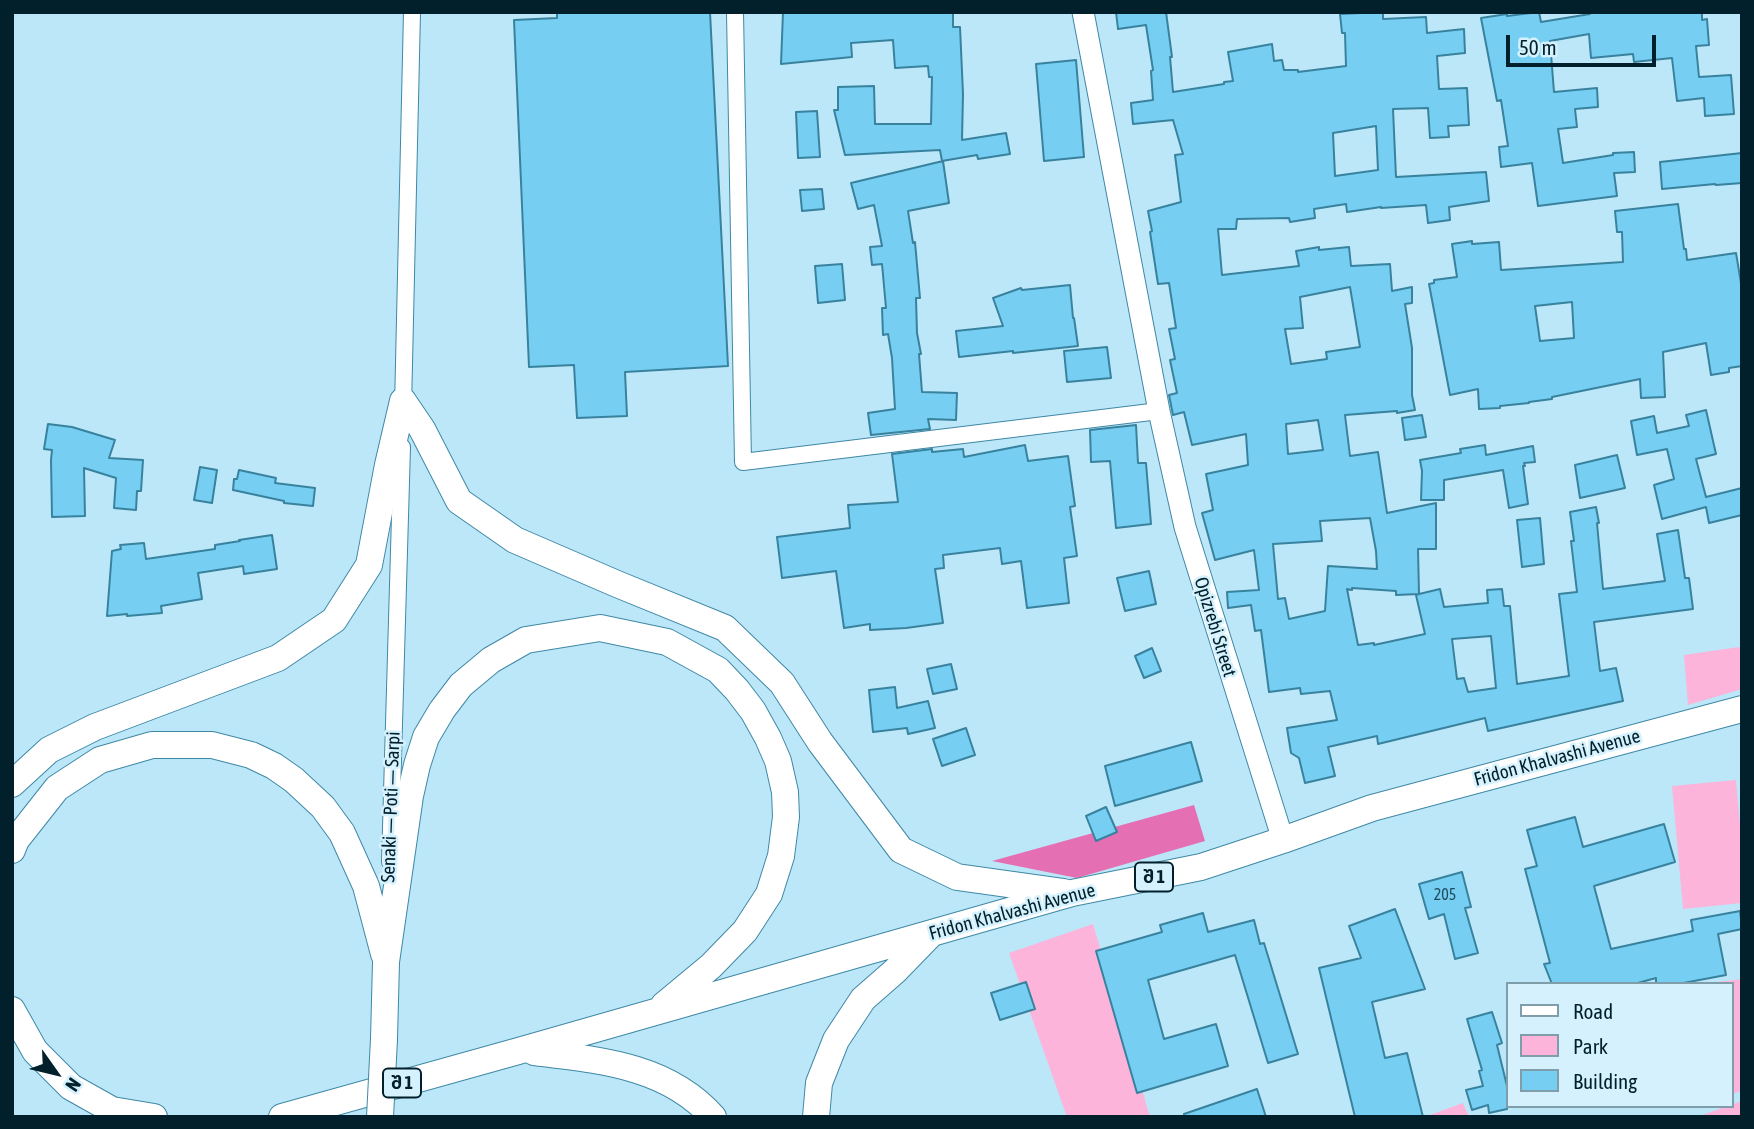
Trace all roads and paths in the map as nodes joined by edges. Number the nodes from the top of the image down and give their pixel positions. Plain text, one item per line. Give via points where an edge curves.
1 (412, 12) edge
2 (735, 12) edge
3 (1083, 12) edge
4 (403, 401) junction
5 (1159, 411) junction
6 (1742, 709) edge
7 (12, 784) edge
8 (1283, 840) junction
9 (12, 850) edge
10 (1072, 893) junction
11 (933, 933) junction
12 (386, 962) junction
13 (12, 1010) edge
14 (654, 1012) junction
15 (522, 1050) junction
16 (154, 1117) edge
17 (282, 1117) edge
18 (380, 1117) edge
19 (713, 1117) edge
20 (816, 1117) edge

1 - 4 street, Senaki — Poti — Sarpi
2 - 5 street via 743,462
3 - 5 street, Opizrebi Street
4 - 7 highway via 369,565 334,620 278,658 95,727 49,750
4 - 10 highway via 459,501 515,540 725,628 782,683 901,850 957,877
4 - 12 street, Senaki — Poti — Sarpi
5 - 8 street, Opizrebi Street via 1185,527
6 - 8 highway, Fridon Khalvashi Avenue / შ 1 via 1372,808
8 - 10 highway, Fridon Khalvashi Avenue / შ 1 via 1201,867
9 - 12 highway via 57,788 100,760 152,746 212,745 251,755 294,780 342,833 366,886
10 - 11 highway, Fridon Khalvashi Avenue / შ 1
11 - 14 highway, Fridon Khalvashi Avenue / შ 1
11 - 20 highway via 863,999 836,1040 819,1083
12 - 14 highway via 417,765 442,710 461,685 526,640 600,628 667,642 718,670 753,711 768,737 785,792 782,856 769,894 745,931 711,966
12 - 18 highway, Senaki — Poti — Sarpi, bridge
13 - 16 highway via 35,1051 71,1087 112,1110
14 - 15 highway, Fridon Khalvashi Avenue / შ 1
15 - 17 highway, Fridon Khalvashi Avenue / შ 1
15 - 19 highway via 601,1061 662,1078 702,1104

